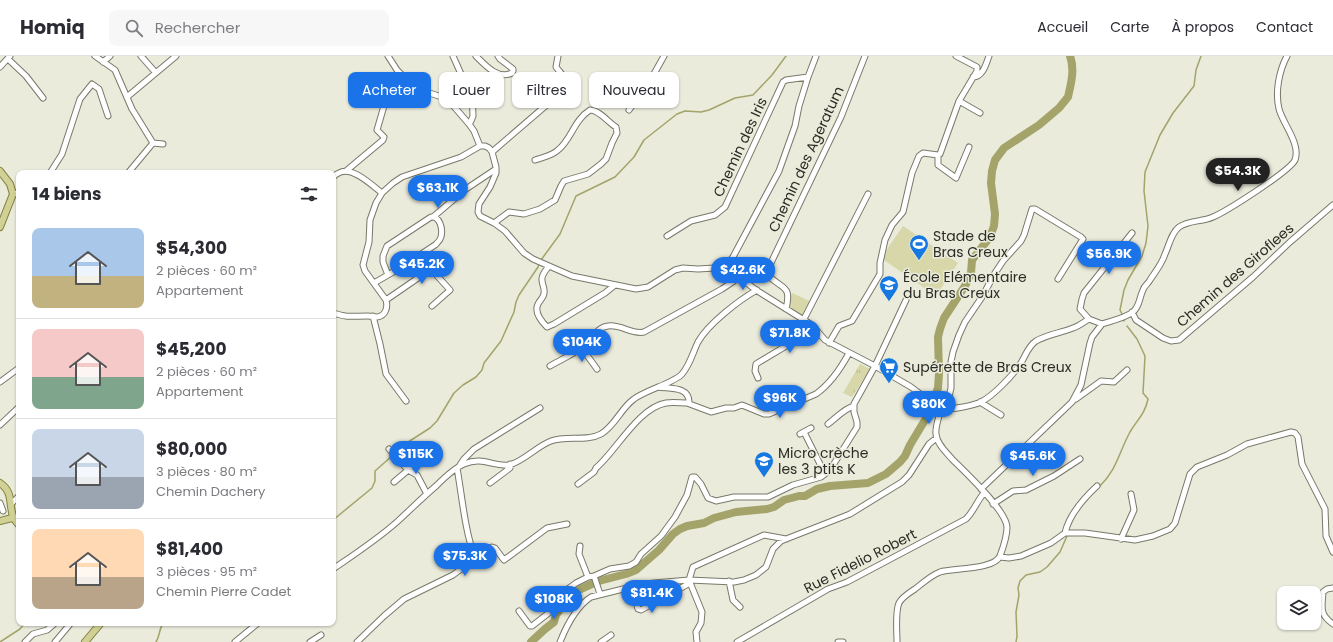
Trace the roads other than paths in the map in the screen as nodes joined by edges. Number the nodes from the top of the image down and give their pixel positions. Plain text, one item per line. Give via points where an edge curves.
1 (95, 56) edge
2 (110, 56) edge
3 (141, 56) edge
4 (176, 56) edge
5 (388, 56) edge
6 (453, 56) edge
7 (476, 56) edge
8 (498, 56) edge
9 (558, 56) edge
10 (664, 56) edge
11 (816, 56) edge
12 (865, 56) edge
13 (956, 56) edge
14 (989, 56) edge
15 (1287, 56) edge
16 (9, 57) edge
17 (104, 62) junction
18 (0, 66) edge
19 (156, 73) junction
20 (808, 77) junction
21 (973, 77) junction
22 (127, 97) junction
23 (43, 98) dead end
24 (959, 101) junction
25 (383, 108) edge
26 (629, 110) dead end
27 (980, 113) dead end
28 (108, 116) dead end
29 (469, 124) junction
30 (153, 144) junction
31 (163, 144) dead end
32 (480, 146) junction
33 (969, 147) dead end
34 (492, 152) junction
35 (938, 155) junction
36 (535, 160) dead end
37 (496, 169) junction
38 (52, 170) edge
39 (131, 170) edge
40 (0, 171) edge
41 (346, 171) junction
42 (336, 175) edge
43 (16, 193) edge
44 (382, 193) junction
45 (868, 194) dead end
46 (16, 196) edge
47 (1333, 205) edge
48 (433, 217) junction
49 (494, 223) junction
50 (0, 228) edge
51 (1132, 234) dead end
52 (667, 236) dead end
53 (547, 265) junction
54 (723, 269) junction
55 (388, 274) junction
56 (736, 275) junction
57 (1058, 279) dead end
58 (374, 283) junction
59 (615, 284) junction
60 (757, 290) junction
61 (386, 300) junction
62 (906, 300) dead end
63 (432, 306) dead end
64 (786, 309) junction
65 (336, 314) edge
66 (1129, 314) junction
67 (373, 316) junction
68 (1089, 319) junction
69 (805, 320) junction
70 (1102, 324) junction
71 (829, 343) junction
72 (581, 347) junction
73 (849, 353) junction
74 (550, 366) dead end
75 (875, 366) junction
76 (597, 369) dead end
77 (16, 370) edge
78 (1128, 370) dead end
79 (758, 378) dead end
80 (0, 382) edge
81 (657, 387) junction
82 (406, 401) dead end
83 (980, 402) junction
84 (1072, 402) junction
85 (688, 404) junction
86 (854, 406) junction
87 (540, 408) dead end
88 (939, 409) junction
89 (16, 410) edge
90 (946, 410) junction
91 (1001, 415) dead end
92 (828, 424) dead end
93 (0, 425) edge
94 (811, 428) dead end
95 (937, 439) junction
96 (392, 452) dead end
97 (427, 454) dead end
98 (1080, 459) dead end
99 (510, 464) junction
100 (459, 466) junction
101 (408, 470) junction
102 (825, 474) junction
103 (394, 482) dead end
104 (0, 483) edge
105 (490, 483) dead end
106 (578, 484) dead end
107 (1097, 486) dead end
108 (983, 491) junction
109 (427, 494) junction
110 (1131, 494) dead end
111 (16, 499) edge
112 (0, 503) edge
113 (11, 504) junction
114 (993, 504) junction
115 (3, 511) dead end
116 (12, 518) junction
117 (0, 521) edge
118 (16, 522) edge
119 (567, 524) dead end
120 (1065, 533) junction
121 (786, 539) junction
122 (1120, 539) junction
123 (580, 546) dead end
124 (1333, 552) edge
125 (476, 558) junction
126 (1000, 558) junction
127 (336, 568) edge
128 (591, 576) junction
129 (729, 581) junction
130 (690, 582) junction
131 (631, 587) junction
132 (1333, 588) edge
133 (600, 594) junction
134 (740, 607) dead end
135 (519, 611) dead end
136 (1333, 624) edge
137 (52, 626) edge
138 (68, 626) edge
139 (98, 626) edge
140 (254, 626) edge
141 (321, 635) dead end
142 (611, 635) dead end
143 (58, 637) junction
144 (25, 642) edge
145 (55, 642) edge
146 (64, 642) edge
147 (85, 642) edge
148 (235, 642) edge
149 (310, 642) edge
150 (356, 642) edge
151 (560, 642) edge
152 (601, 642) edge
153 (697, 642) edge
154 (737, 642) edge
155 (838, 642) edge
156 (843, 642) edge
157 (897, 642) edge

1 - 17 street
2 - 17 street
3 - 19 street
4 - 19 street
5 - 29 street via 405,78 424,91 450,102
6 - 29 street via 472,91 473,116
7 - 8 street via 494,71 503,75 512,73 513,68
9 - 34 street via 556,67 565,78 564,90
10 - 26 street
11 - 20 street
12 - 64 street, Chemin des Ageratum via 841,117 767,273 786,288
13 - 21 street via 977,67
14 - 21 street via 981,74
15 - 66 street via 1278,85 1277,98 1294,142 1294,161 1280,176 1224,212 1179,227 1174,232 1163,261 1143,289 1138,306
16 - 18 street
16 - 23 street
17 - 22 street via 115,70
19 - 22 street
20 - 52 street, Chemin des Iris via 783,82 725,207 715,214 691,221
20 - 54 street via 795,126 779,171 733,257
21 - 24 street
22 - 30 street
24 - 27 street
24 - 35 street via 942,151
25 - 41 street via 377,130 384,137 383,140
28 - 38 street via 99,89 92,84 80,99 62,154
29 - 32 street
30 - 31 street
30 - 39 street
32 - 34 street via 489,148
32 - 44 street via 461,157 402,177
33 - 35 street via 956,178 938,165
34 - 37 street
35 - 71 street via 923,153 920,156 912,173 903,212 892,225 886,240 880,274 852,321 839,326
36 - 49 street via 558,150 590,110 594,110 616,127 617,133 606,159 601,164 588,174 564,181 551,203 526,214 509,212
37 - 48 street via 466,189
37 - 49 street via 494,180 478,209 480,216
40 - 43 main road
41 - 42 street
41 - 44 street via 357,175
44 - 58 street via 370,220 369,242 363,260 365,271
45 - 69 street
46 - 50 main road
47 - 66 street, Chemin des Giroflees via 1179,340 1163,338
48 - 55 street via 387,246 383,262
48 - 55 street via 439,220 439,241
49 - 53 street via 505,231 524,253
51 - 68 street via 1083,296 1080,309
53 - 59 street via 572,276
53 - 59 street via 541,280 544,293 537,310 547,327 605,293
54 - 56 street
54 - 59 street via 675,270 643,289
55 - 58 street
56 - 60 street
56 - 72 street via 734,281 722,290 649,330 636,332 609,325 600,329
57 - 90 street via 1083,239 1032,209 1021,241 995,273 959,335 951,362 951,388
58 - 61 street
60 - 64 street
60 - 81 street via 736,304 706,332 699,340 682,374
61 - 63 street via 431,269 450,290
61 - 67 street via 383,315
62 - 75 street
64 - 69 street
65 - 67 street via 349,317
66 - 70 street
67 - 82 street via 386,374
68 - 70 street
68 - 83 street via 1074,328 1035,341 1005,382
69 - 71 street
69 - 79 street via 796,336 786,346 756,364 754,371
70 - 84 street via 1090,343 1081,385
71 - 73 street
72 - 74 street
72 - 76 street
73 - 75 street
73 - 85 street via 822,390 769,414 742,405 710,412
75 - 86 street
75 - 88 street via 911,387
77 - 80 street
78 - 84 street via 1114,382 1099,382
81 - 85 street via 678,389 685,393 689,399
81 - 99 street via 630,402 602,434 552,441
83 - 90 street
83 - 91 street
84 - 108 street, Rue Fidelio Robert
85 - 106 street via 666,403 653,407 642,416 594,472
86 - 92 street
86 - 102 street via 857,427
87 - 100 street via 474,448
88 - 90 street
88 - 95 street
89 - 93 street
94 - 102 street via 802,433
95 - 108 street via 939,445
95 - 121 street via 929,444 902,482 850,514
96 - 101 street
97 - 101 street
98 - 114 street via 1026,490 1013,490
99 - 100 street via 472,461
99 - 105 street via 510,468
100 - 109 street
100 - 125 street via 466,520
101 - 103 street
101 - 109 street via 417,475
102 - 128 street via 768,497 734,497 716,501 708,498 701,484 692,477 687,495 675,517 636,562
104 - 113 main road via 7,489
107 - 120 street via 1079,505 1067,524
108 - 114 street
108 - 154 street, Rue Fidelio Robert via 972,513 966,519 847,582 828,589
109 - 127 street via 380,536
110 - 122 street via 1134,510
111 - 113 street
112 - 115 street
113 - 116 main road
114 - 126 street via 1007,527
116 - 117 main road
116 - 118 main road
119 - 125 street via 547,528 504,560 492,547
120 - 122 street via 1085,533
120 - 126 street via 1051,543 1021,556
121 - 129 street via 773,549 768,565 763,571 744,580
121 - 130 street via 764,535 693,567
122 - 124 street via 1138,540 1170,529 1178,517 1190,474 1197,467 1247,444 1289,432 1298,436 1302,464 1325,509 1326,536
123 - 128 street via 579,554
125 - 150 street via 452,575 404,599
126 - 157 street via 980,566 939,572 904,597 898,608
128 - 133 street
128 - 135 street via 566,591 550,612 532,626
129 - 130 street
129 - 134 street via 733,600
130 - 131 street via 654,583
130 - 131 street via 641,610
130 - 153 street via 702,612 701,624 696,632
131 - 133 street
132 - 136 street via 1324,590 1322,609 1325,618
133 - 151 street via 591,597 582,605
137 - 144 street via 32,634
138 - 143 street
139 - 147 main road
140 - 148 street
141 - 149 street
142 - 152 street
143 - 145 street
143 - 146 street
155 - 156 street

